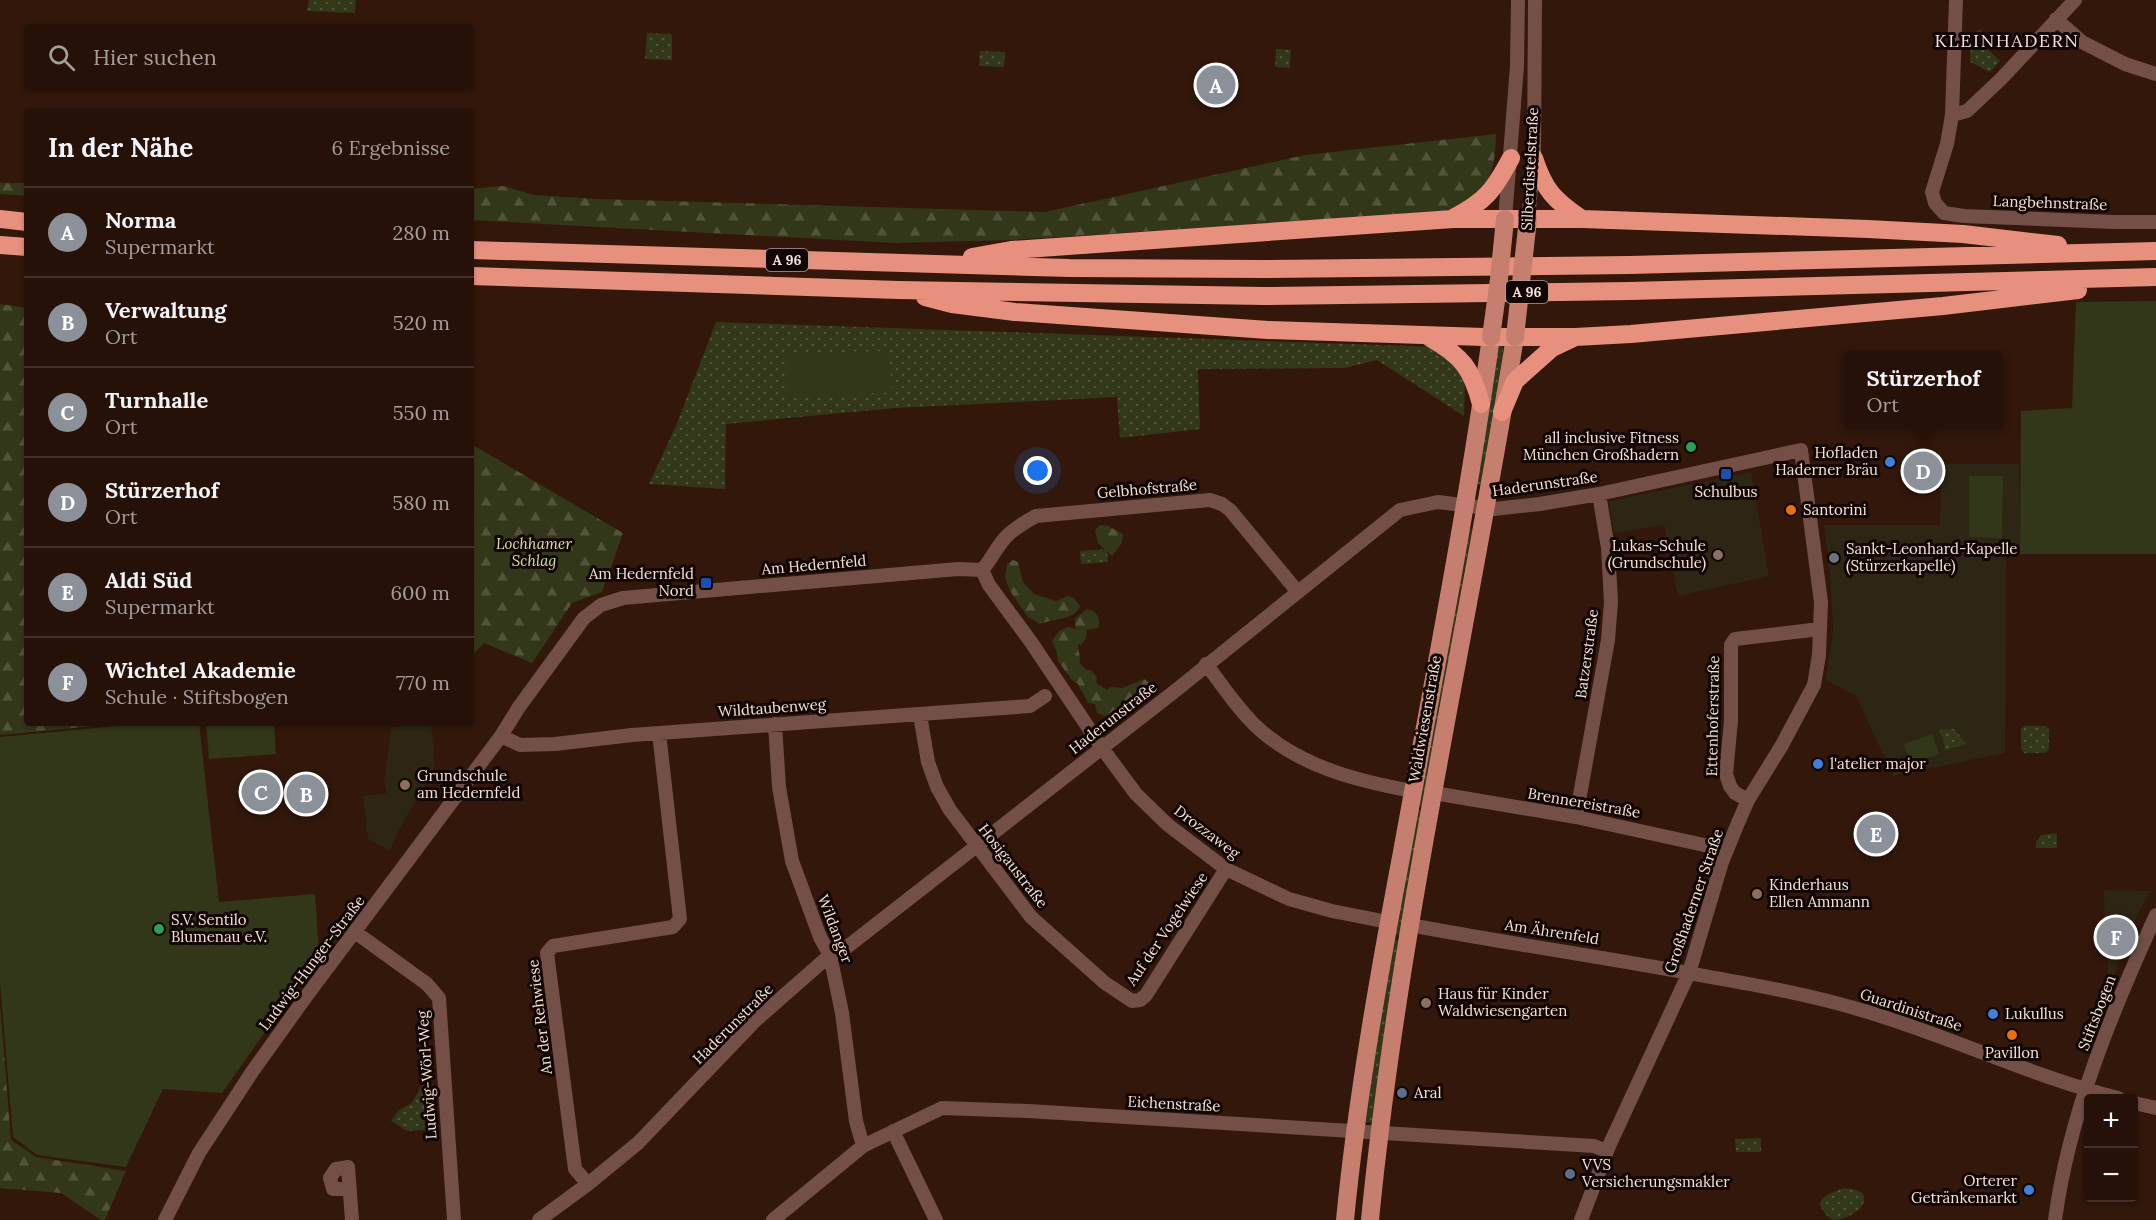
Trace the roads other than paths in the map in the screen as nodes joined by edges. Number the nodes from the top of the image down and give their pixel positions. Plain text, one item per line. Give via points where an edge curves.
1 (1518, 0) edge
2 (1535, 0) edge
3 (1956, 0) edge
4 (2075, 0) edge
5 (2055, 19) junction
6 (2156, 74) edge
7 (1952, 115) junction
8 (1510, 158) junction
9 (1534, 158) junction
10 (0, 219) edge
11 (1453, 219) junction
12 (1505, 219) junction
13 (1528, 219) junction
14 (1582, 219) junction
15 (24, 222) edge
16 (2156, 222) edge
17 (0, 245) edge
18 (24, 247) edge
19 (474, 250) edge
20 (2156, 251) edge
21 (2122, 252) junction
22 (932, 264) junction
23 (474, 276) edge
24 (2156, 278) edge
25 (898, 290) junction
26 (1429, 337) junction
27 (1491, 337) junction
28 (1515, 337) junction
29 (1575, 337) junction
30 (1481, 404) junction
31 (1502, 412) junction
32 (1801, 450) joint
33 (1599, 494) junction
34 (1464, 505) junction
35 (1485, 509) junction
36 (982, 570) junction
37 (1297, 591) junction
38 (1821, 629) junction
39 (1206, 664) junction
40 (1045, 696) dead end
41 (920, 715) junction
42 (775, 724) junction
43 (659, 733) junction
44 (501, 736) junction
45 (1102, 747) junction
46 (1412, 791) junction
47 (1434, 793) junction
48 (1748, 800) junction
49 (1576, 817) junction
50 (976, 845) junction
51 (1727, 850) junction
52 (1227, 869) junction
53 (2156, 915) edge
54 (1388, 922) junction
55 (1410, 925) junction
56 (355, 932) junction
57 (830, 955) junction
58 (1689, 973) junction
59 (1132, 1001) joint
60 (2086, 1090) junction
61 (2102, 1094) edge
62 (2138, 1103) edge
63 (2156, 1108) edge
64 (893, 1131) junction
65 (1355, 1131) junction
66 (1378, 1133) junction
67 (862, 1146) junction
68 (1607, 1151) junction
69 (588, 1184) junction
70 (350, 1189) dead end
71 (165, 1220) edge
72 (352, 1220) edge
73 (454, 1220) edge
74 (539, 1220) edge
75 (773, 1220) edge
76 (936, 1220) edge
77 (1345, 1220) edge
78 (1370, 1220) edge
79 (1581, 1220) edge
80 (2055, 1220) edge

1 - 8 street, Silberdistelstraße
2 - 9 street, Silberdistelstraße
3 - 7 street
4 - 5 street
5 - 6 street via 2082,42 2125,64
5 - 7 street via 1967,111
7 - 16 street, Langbehnstraße via 1932,192 1944,213
8 - 11 highway via 1490,194
8 - 12 street, Silberdistelstraße
9 - 13 street, Silberdistelstraße
9 - 14 highway via 1549,192
10 - 15 highway
11 - 12 highway
11 - 22 highway via 1011,250
12 - 13 highway
12 - 27 main road, Waldwiesenstraße, bridge
13 - 14 highway
13 - 28 main road, Silberdistelstraße, bridge
14 - 21 highway via 1951,233
17 - 18 highway
19 - 22 highway, A 96
20 - 21 highway, A 96
21 - 22 highway, A 96 via 1298,269
23 - 25 highway, A 96
24 - 25 highway, A 96 via 1264,296
24 - 29 highway via 1943,306
25 - 26 highway via 952,304 1015,312
26 - 27 highway
26 - 30 highway via 1451,350 1471,372
27 - 28 highway
27 - 30 main road, Waldwiesenstraße
28 - 29 highway
28 - 31 main road, Waldwiesenstraße
29 - 31 highway via 1552,348 1515,381
30 - 34 main road, Waldwiesenstraße
31 - 35 main road, Waldwiesenstraße
32 - 33 street, Haderunstraße
32 - 38 street, Großhaderner Straße via 1817,560
33 - 35 street, Haderunstraße
33 - 49 street, Batzerstraße via 1611,602 1608,640
34 - 35 street, Haderunstraße
34 - 37 street, Haderunstraße via 1438,502 1400,510
34 - 46 main road, Waldwiesenstraße
35 - 47 main road, Waldwiesenstraße
36 - 37 street, Gelbhofstraße via 1004,539 1036,516 1210,500 1230,510
36 - 44 street, Am Hedernfeld via 641,596 601,605 584,618
36 - 45 street
37 - 39 street, Haderunstraße
38 - 48 street, Großhaderner Straße via 1814,684
38 - 48 street, Ettenhoferstraße via 1734,639 1731,645 1726,774 1735,793
39 - 45 street, Haderunstraße
39 - 46 street via 1242,711 1279,746 1342,774
40 - 41 street, Wildtaubenweg via 1030,706
41 - 42 street, Wildtaubenweg
41 - 50 street, Hosigaustraße via 928,762 937,787
42 - 43 street, Wildtaubenweg
42 - 57 street, Wildanger via 779,787 792,861 819,937
43 - 44 street, Wildtaubenweg via 520,745
43 - 69 street, An der Rehwiese via 680,919 672,927 553,946 547,953 575,1169
44 - 56 street, Ludwig-Hunger-Straße
45 - 50 street, Haderunstraße
45 - 52 street, Drozzaweg via 1144,802
46 - 54 main road, Waldwiesenstraße
47 - 49 street, Brennereistraße
47 - 55 main road, Waldwiesenstraße
48 - 51 street, Großhaderner Straße
49 - 51 street, Brennereistraße
50 - 57 street, Haderunstraße via 841,951
50 - 59 street, Hosigaustraße via 1031,917 1105,983
51 - 58 street, Großhaderner Straße
52 - 54 street, Drozzaweg via 1289,899
52 - 59 street, Auf der Vogelwiese via 1146,995
53 - 60 street, Stiftsbogen via 2126,981
54 - 65 main road, Waldwiesenstraße
55 - 58 street, Am Ährenfeld
55 - 66 main road, Waldwiesenstraße
56 - 71 street, Ludwig-Hunger-Straße via 225,1113 199,1153
56 - 73 street, Ludwig-Wörl-Weg via 427,984 439,998
57 - 67 street, Wildanger
57 - 69 street, Haderunstraße via 756,1020 638,1143
58 - 60 street, Guardinistraße via 1859,1009
58 - 68 street, Großhaderner Straße
60 - 61 street, Guardinistraße
60 - 80 street, Stiftsbogen via 2071,1135
62 - 63 street
64 - 65 street, Eichenstraße via 942,1108
64 - 67 street, Eichenstraße
64 - 76 street
65 - 66 street, Eichenstraße
65 - 77 main road, Waldwiesenstraße
66 - 68 street, Eichenstraße via 1594,1146
66 - 78 main road, Waldwiesenstraße
67 - 75 street, Eichenstraße
68 - 79 street, Großhaderner Straße
69 - 74 street, Haderunstraße
70 - 72 street

